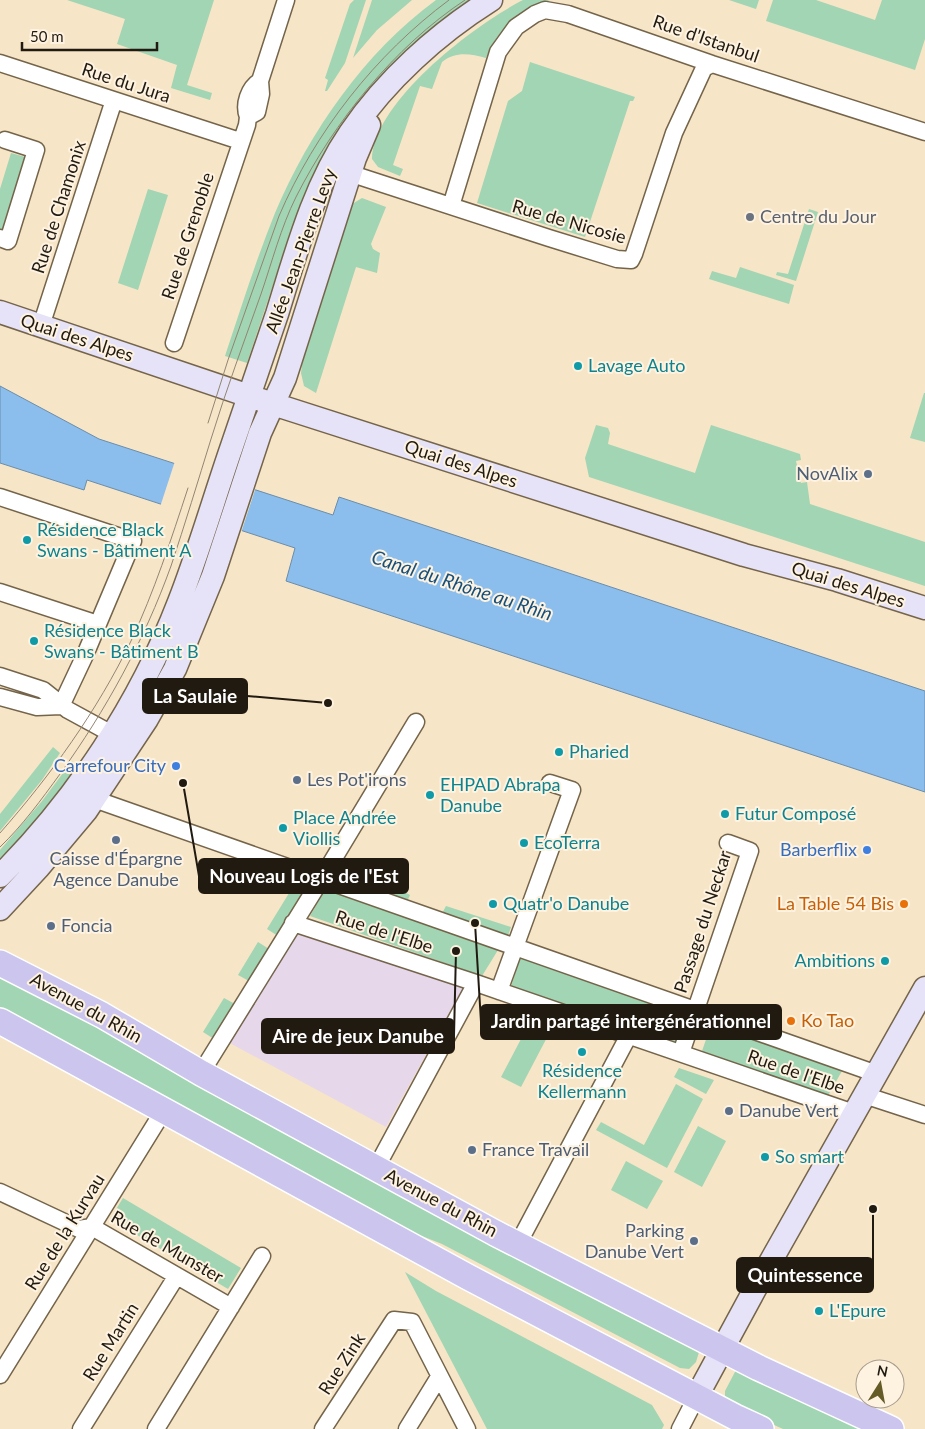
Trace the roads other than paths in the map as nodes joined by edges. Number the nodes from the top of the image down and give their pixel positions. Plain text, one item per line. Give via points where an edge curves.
1 (286, 0) edge
2 (491, 0) edge
3 (0, 63) edge
4 (712, 64) junction
5 (406, 68) junction
6 (114, 100) junction
7 (925, 132) edge
8 (5, 140) dead end
9 (240, 141) junction
10 (349, 173) junction
11 (451, 206) junction
12 (0, 238) edge
13 (0, 312) edge
14 (41, 326) junction
15 (174, 343) dead end
16 (249, 396) junction
17 (273, 404) junction
18 (0, 497) edge
19 (0, 592) edge
20 (925, 608) edge
21 (98, 624) junction
22 (0, 676) edge
23 (0, 698) edge
24 (61, 706) junction
25 (416, 722) dead end
26 (112, 734) junction
27 (550, 783) dead end
28 (94, 799) junction
29 (728, 843) dead end
30 (0, 876) edge
31 (322, 878) junction
32 (0, 908) edge
33 (293, 923) junction
34 (516, 946) junction
35 (0, 962) edge
36 (476, 982) junction
37 (925, 988) edge
38 (499, 991) junction
39 (696, 1010) junction
40 (0, 1021) edge
41 (629, 1035) junction
42 (681, 1053) junction
43 (201, 1072) junction
44 (877, 1074) junction
45 (859, 1104) junction
46 (164, 1110) junction
47 (925, 1115) edge
48 (376, 1168) junction
49 (0, 1192) edge
50 (92, 1227) junction
51 (518, 1244) junction
52 (262, 1256) dead end
53 (176, 1276) junction
54 (231, 1307) junction
55 (723, 1350) junction
56 (0, 1375) edge
57 (440, 1377) junction
58 (697, 1396) junction
59 (463, 1422) edge
60 (81, 1429) edge
61 (156, 1429) edge
62 (323, 1429) edge
63 (407, 1429) edge
64 (680, 1429) edge
65 (762, 1429) edge
66 (891, 1429) edge

1 - 9 street, Rue de Grenoble via 260,81 257,112 248,117
2 - 5 main road, Allée Jean-Pierre Levy via 447,31
3 - 6 street, Rue du Jura
4 - 7 street, Rue d'Istanbul
4 - 11 street, Rue d'Istanbul via 568,14 545,10 535,14 516,27 498,52
4 - 11 street, Rue de Nicosie via 704,68 674,133 631,260 617,259
5 - 10 main road, Allée Jean-Pierre Levy via 369,125
5 - 16 main road, Allée Jean-Pierre Levy via 372,103 332,163 307,224
6 - 9 street, Rue du Jura
6 - 14 street, Rue de Chamonix
8 - 12 street via 36,150 8,240
9 - 15 street, Rue de Grenoble
10 - 11 street, Rue de Nicosie
10 - 17 main road, Allée Jean-Pierre Levy via 285,378
13 - 14 main road, Quai des Alpes
14 - 16 main road, Quai des Alpes
16 - 17 main road, Quai des Alpes
16 - 26 main road, Allée Jean-Pierre Levy via 197,554 161,646
17 - 20 main road, Quai des Alpes via 734,552
17 - 28 main road, Allée Jean-Pierre Levy via 253,452 218,561 175,669 147,719
18 - 21 street via 133,541
19 - 21 street
21 - 24 street
22 - 24 street via 43,690
23 - 24 street via 37,707
24 - 26 street
25 - 31 street
26 - 30 main road, Allée Jean-Pierre Levy via 66,799 24,852
27 - 34 street via 572,790
28 - 31 street, Rue de l'Elbe
28 - 32 main road, Allée Jean-Pierre Levy via 70,831
29 - 39 street, Passage du Neckar via 750,851
31 - 33 street
31 - 34 street, Rue de l'Elbe
33 - 36 street, Rue de l'Elbe
33 - 43 street
34 - 38 street
34 - 39 street, Rue de l'Elbe
35 - 43 main road, Avenue du Rhin
36 - 38 street, Rue de l'Elbe
36 - 48 street
37 - 44 main road
38 - 41 street, Rue de l'Elbe
39 - 42 street, Passage du Neckar
39 - 44 street, Rue de l'Elbe
40 - 46 main road
41 - 42 street, Rue de l'Elbe
41 - 51 street
42 - 45 street, Rue de l'Elbe via 737,1080
43 - 48 main road, Avenue du Rhin
44 - 45 main road
45 - 47 street, Rue de l'Elbe
45 - 55 main road
46 - 50 street, Rue de la Kurvau
46 - 58 main road
48 - 51 main road, Avenue du Rhin
49 - 50 street, Rue de Munster via 80,1229
50 - 53 street, Rue de Munster
50 - 56 street, Rue de la Kurvau
51 - 55 main road, Avenue du Rhin
52 - 54 street
53 - 54 street, Rue de Munster
53 - 60 street, Rue Martin
54 - 61 street
55 - 58 main road
55 - 66 main road, Avenue du Rhin
57 - 59 street
57 - 62 street, Rue Zink via 412,1322 394,1320
57 - 63 street
58 - 64 street
58 - 65 main road

